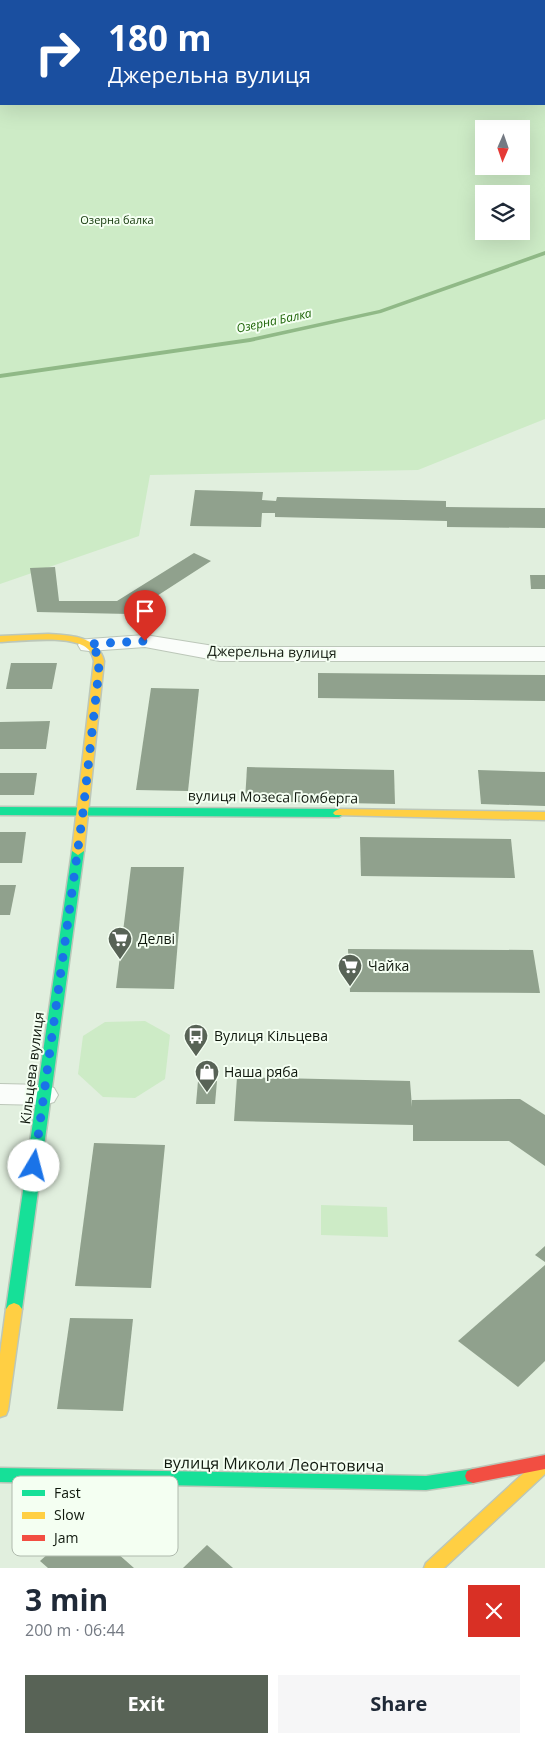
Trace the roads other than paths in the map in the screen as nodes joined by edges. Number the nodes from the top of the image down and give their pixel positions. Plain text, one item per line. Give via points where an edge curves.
1 (0, 639) edge
2 (89, 644) junction
3 (545, 654) edge
4 (0, 811) edge
5 (83, 812) junction
6 (545, 816) edge
7 (0, 1094) edge
8 (44, 1095) junction
9 (0, 1410) edge
10 (545, 1463) edge
11 (0, 1475) edge
12 (53, 1476) edge
13 (178, 1478) edge
14 (432, 1568) edge

1 - 2 main road, Джерельна вулиця via 49,639
2 - 3 street, Джерельна вулиця via 145,641 220,654
2 - 5 main road, Кільцева вулиця via 97,651 99,661
4 - 5 main road, вулиця Мозеса Гомберга
5 - 6 main road, вулиця Мозеса Гомберга
5 - 8 main road, Кільцева вулиця
7 - 8 street
8 - 9 main road, Кільцева вулиця
10 - 13 main road, вулиця Миколи Леонтовича via 426,1483
10 - 14 main road
11 - 12 main road, вулиця Миколи Леонтовича

